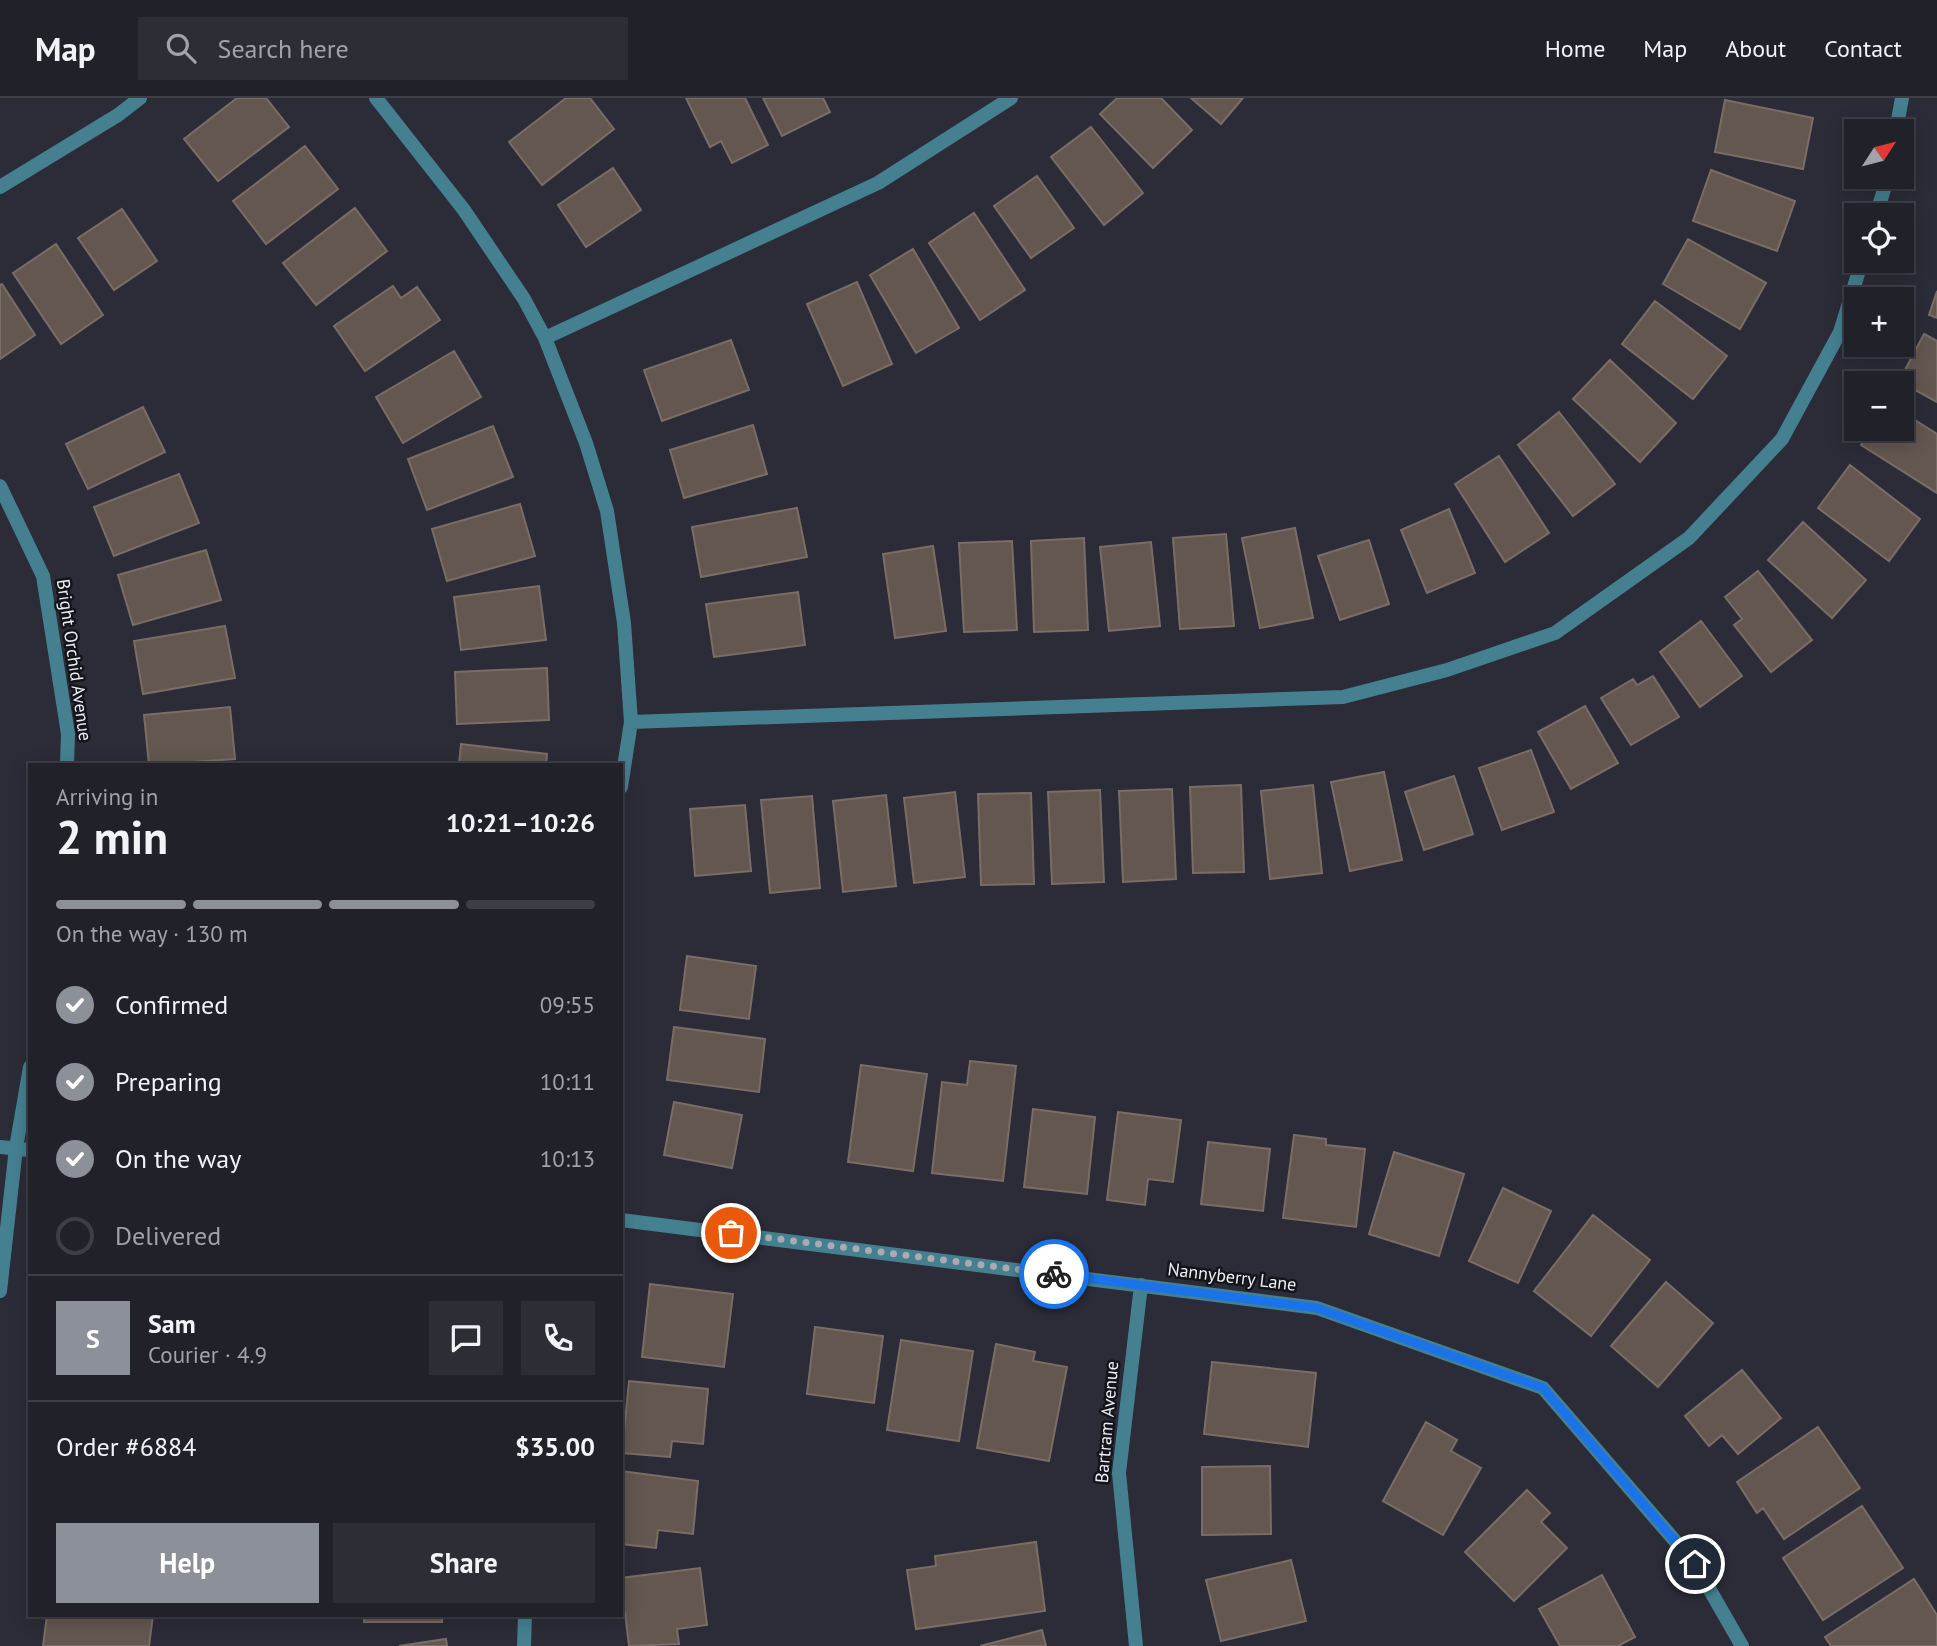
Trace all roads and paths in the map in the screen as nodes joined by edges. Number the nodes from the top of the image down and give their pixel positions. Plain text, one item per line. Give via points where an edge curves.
1 (140, 98) edge
2 (376, 98) edge
3 (1012, 98) edge
4 (1902, 98) edge
5 (1898, 119) edge
6 (0, 187) edge
7 (1858, 273) edge
8 (545, 338) junction
9 (0, 486) edge
10 (631, 722) junction
11 (67, 763) edge
12 (623, 774) edge
13 (28, 1090) edge
14 (0, 1147) edge
15 (23, 1149) edge
16 (623, 1220) edge
17 (1140, 1285) junction
18 (0, 1291) edge
19 (525, 1617) edge
20 (524, 1646) edge
21 (1136, 1646) edge
22 (1742, 1646) edge

1 - 6 street
2 - 8 street via 464,210
3 - 8 street via 878,183
4 - 5 street
7 - 10 street via 1840,332 1782,439 1689,538 1555,633 1447,670 1343,697
8 - 10 street via 607,511 624,623
9 - 11 street, Bright Orchid Avenue via 43,576 68,734
10 - 12 street
13 - 15 street
14 - 15 street
15 - 18 street
16 - 17 street, Nannyberry Lane
17 - 21 street, Bartram Avenue via 1119,1473
17 - 22 street, Nannyberry Lane via 1317,1308 1543,1388 1695,1564
19 - 20 street

